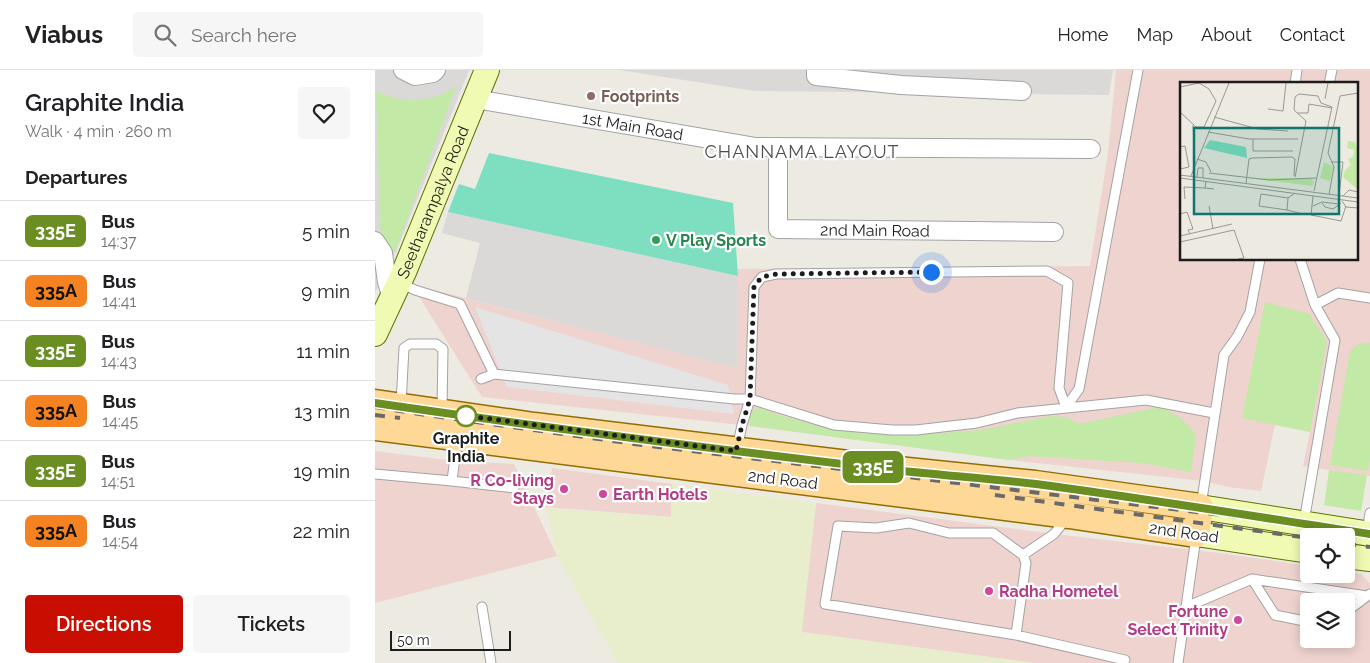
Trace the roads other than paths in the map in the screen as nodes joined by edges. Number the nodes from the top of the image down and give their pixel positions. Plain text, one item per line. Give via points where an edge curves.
1 (403, 70) edge
2 (436, 70) edge
3 (487, 70) edge
4 (816, 70) edge
5 (1138, 70) edge
6 (1022, 92) dead end
7 (475, 99) junction
8 (778, 147) junction
9 (1091, 148) dead end
10 (1054, 232) dead end
11 (375, 241) edge
12 (1260, 260) edge
13 (1300, 260) edge
14 (1370, 298) edge
15 (1315, 305) junction
16 (385, 307) edge
17 (494, 374) junction
18 (481, 379) dead end
19 (750, 399) junction
20 (375, 403) edge
21 (401, 406) junction
22 (1066, 407) junction
23 (442, 413) junction
24 (1214, 413) junction
25 (375, 428) edge
26 (457, 438) junction
27 (736, 451) junction
28 (375, 474) edge
29 (452, 481) junction
30 (514, 488) dead end
31 (1201, 507) junction
32 (1069, 515) junction
33 (1304, 523) junction
34 (1369, 527) edge
35 (1196, 534) junction
36 (1300, 549) edge
37 (1023, 555) junction
38 (1355, 558) edge
39 (1370, 560) edge
40 (1252, 580) junction
41 (1369, 595) edge
42 (1355, 605) edge
43 (482, 607) dead end
44 (1186, 607) junction
45 (1300, 620) edge
46 (1015, 635) junction
47 (1125, 660) dead end
48 (491, 663) edge
49 (1178, 663) edge

1 - 2 street via 415,76
3 - 7 main road, Seetharampalya Road
4 - 6 street via 816,76
5 - 22 lane via 1079,389
7 - 8 street, 1st Main Road via 756,147
7 - 16 main road, Seetharampalya Road
8 - 9 street, 1st Main Road
8 - 10 street, 2nd Main Road via 778,229
11 - 16 street via 383,253 387,282
12 - 24 lane via 1249,312 1224,355
13 - 15 lane
14 - 15 lane via 1338,294
15 - 33 lane via 1335,340
16 - 17 lane via 415,290 460,304
17 - 18 lane
17 - 19 lane via 734,400
19 - 22 lane via 834,425 892,430 977,423
19 - 22 lane via 754,286 762,277 776,274 1047,271 1068,283 1059,388
19 - 27 lane
20 - 21 main road, 2nd Road
21 - 23 main road, 2nd Road
21 - 23 lane via 403,348 410,344 437,344 443,349
22 - 24 lane via 1146,400
23 - 27 main road, 2nd Road
24 - 31 lane
25 - 26 main road, 2nd Road
26 - 29 lane
26 - 32 main road, 2nd Road
27 - 31 main road, 2nd Road via 1035,484
28 - 29 lane
29 - 30 lane
31 - 33 main road, 2nd Road
31 - 35 main road
32 - 35 main road, 2nd Road
32 - 37 lane via 1053,534
33 - 34 main road, 2nd Road
35 - 36 main road, 2nd Road
35 - 44 lane
37 - 46 lane via 1026,563
37 - 46 lane via 993,533 949,534 909,524 876,528 838,526 825,604
38 - 39 main road
40 - 41 lane
40 - 44 lane
40 - 45 lane via 1275,615
41 - 42 lane
43 - 48 lane
44 - 49 lane
46 - 47 lane

